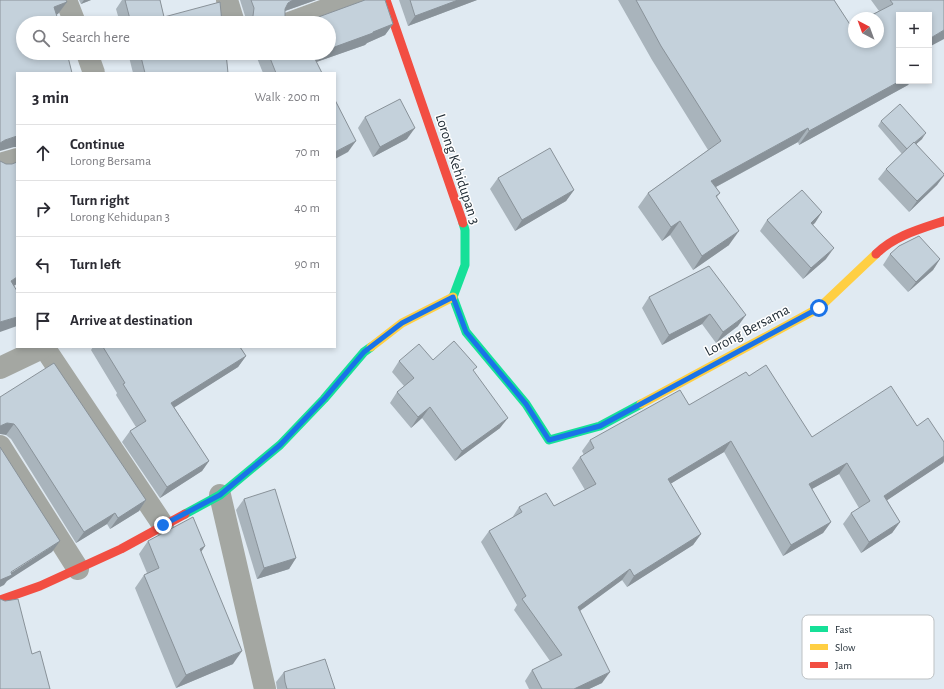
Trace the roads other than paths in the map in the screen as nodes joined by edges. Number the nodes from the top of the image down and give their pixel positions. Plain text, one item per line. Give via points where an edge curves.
1 (66, 0) edge
2 (227, 0) edge
3 (352, 0) edge
4 (386, 0) edge
5 (72, 16) edge
6 (232, 16) edge
7 (308, 16) edge
8 (89, 60) edge
9 (94, 72) edge
10 (16, 159) edge
11 (0, 164) edge
12 (944, 221) edge
13 (453, 297) junction
14 (42, 348) edge
15 (45, 348) edge
16 (0, 368) edge
17 (0, 446) edge
18 (220, 495) junction
19 (163, 525) junction
20 (78, 569) junction
21 (0, 600) edge
22 (266, 689) edge

1 - 5 street
2 - 6 street
3 - 7 street
4 - 13 street, Lorong Kehidupan 3 via 465,230 465,265
8 - 9 street
10 - 11 street
12 - 13 street, Lorong Bersama via 916,230 884,246 819,308 600,426 549,440 526,404 466,332
13 - 18 street via 402,323 364,352 280,445
14 - 16 street
15 - 19 street
17 - 20 street
18 - 19 street
18 - 22 street
19 - 20 street via 121,549
20 - 21 street

